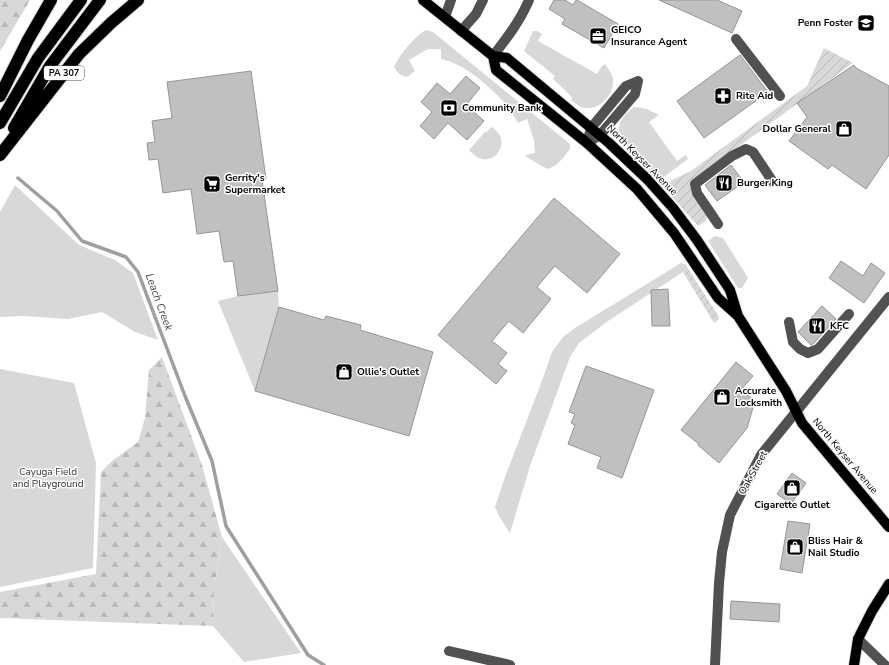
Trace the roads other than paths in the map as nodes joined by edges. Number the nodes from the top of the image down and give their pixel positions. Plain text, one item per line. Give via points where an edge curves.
1 (51, 0) edge
2 (81, 0) edge
3 (100, 0) edge
4 (138, 0) edge
5 (423, 0) edge
6 (451, 0) edge
7 (483, 0) edge
8 (529, 0) edge
9 (445, 17) junction
10 (461, 31) junction
11 (736, 39) dead end
12 (493, 56) junction
13 (0, 96) edge
14 (780, 96) dead end
15 (0, 123) edge
16 (591, 128) junction
17 (600, 135) junction
18 (587, 143) junction
19 (0, 154) edge
20 (773, 182) dead end
21 (718, 224) dead end
22 (889, 297) edge
23 (849, 314) dead end
24 (738, 316) junction
25 (789, 322) dead end
26 (796, 411) junction
27 (889, 527) edge
28 (889, 584) edge
29 (858, 639) junction
30 (449, 651) dead end
31 (510, 665) edge
32 (715, 665) edge
33 (854, 665) edge
34 (885, 665) edge

1 - 13 highway
2 - 15 highway via 38,58
3 - 19 highway via 50,66
4 - 19 highway, PA 307 via 79,54
5 - 9 main road, North Keyser Avenue
6 - 9 street
7 - 10 street via 476,14
8 - 12 street via 511,34
9 - 10 main road, North Keyser Avenue
10 - 12 main road, North Keyser Avenue
11 - 14 street
12 - 16 main road, North Keyser Avenue via 507,58
12 - 18 main road, North Keyser Avenue via 496,70
16 - 17 main road, North Keyser Avenue
16 - 17 street via 626,86 638,81 635,94
16 - 18 street
17 - 18 street
17 - 24 main road, North Keyser Avenue via 647,179 685,224 730,290
18 - 24 main road, North Keyser Avenue via 650,203 685,248 718,298
20 - 21 street via 753,152 746,149 732,156 695,184 697,193
22 - 26 street, Oak Street
23 - 25 street via 818,350 808,352 793,342
24 - 26 main road, North Keyser Avenue
26 - 27 main road, North Keyser Avenue via 802,423
26 - 32 street, Oak Street via 761,455 730,516 722,552
28 - 29 main road
29 - 33 main road
29 - 34 street
30 - 31 street

